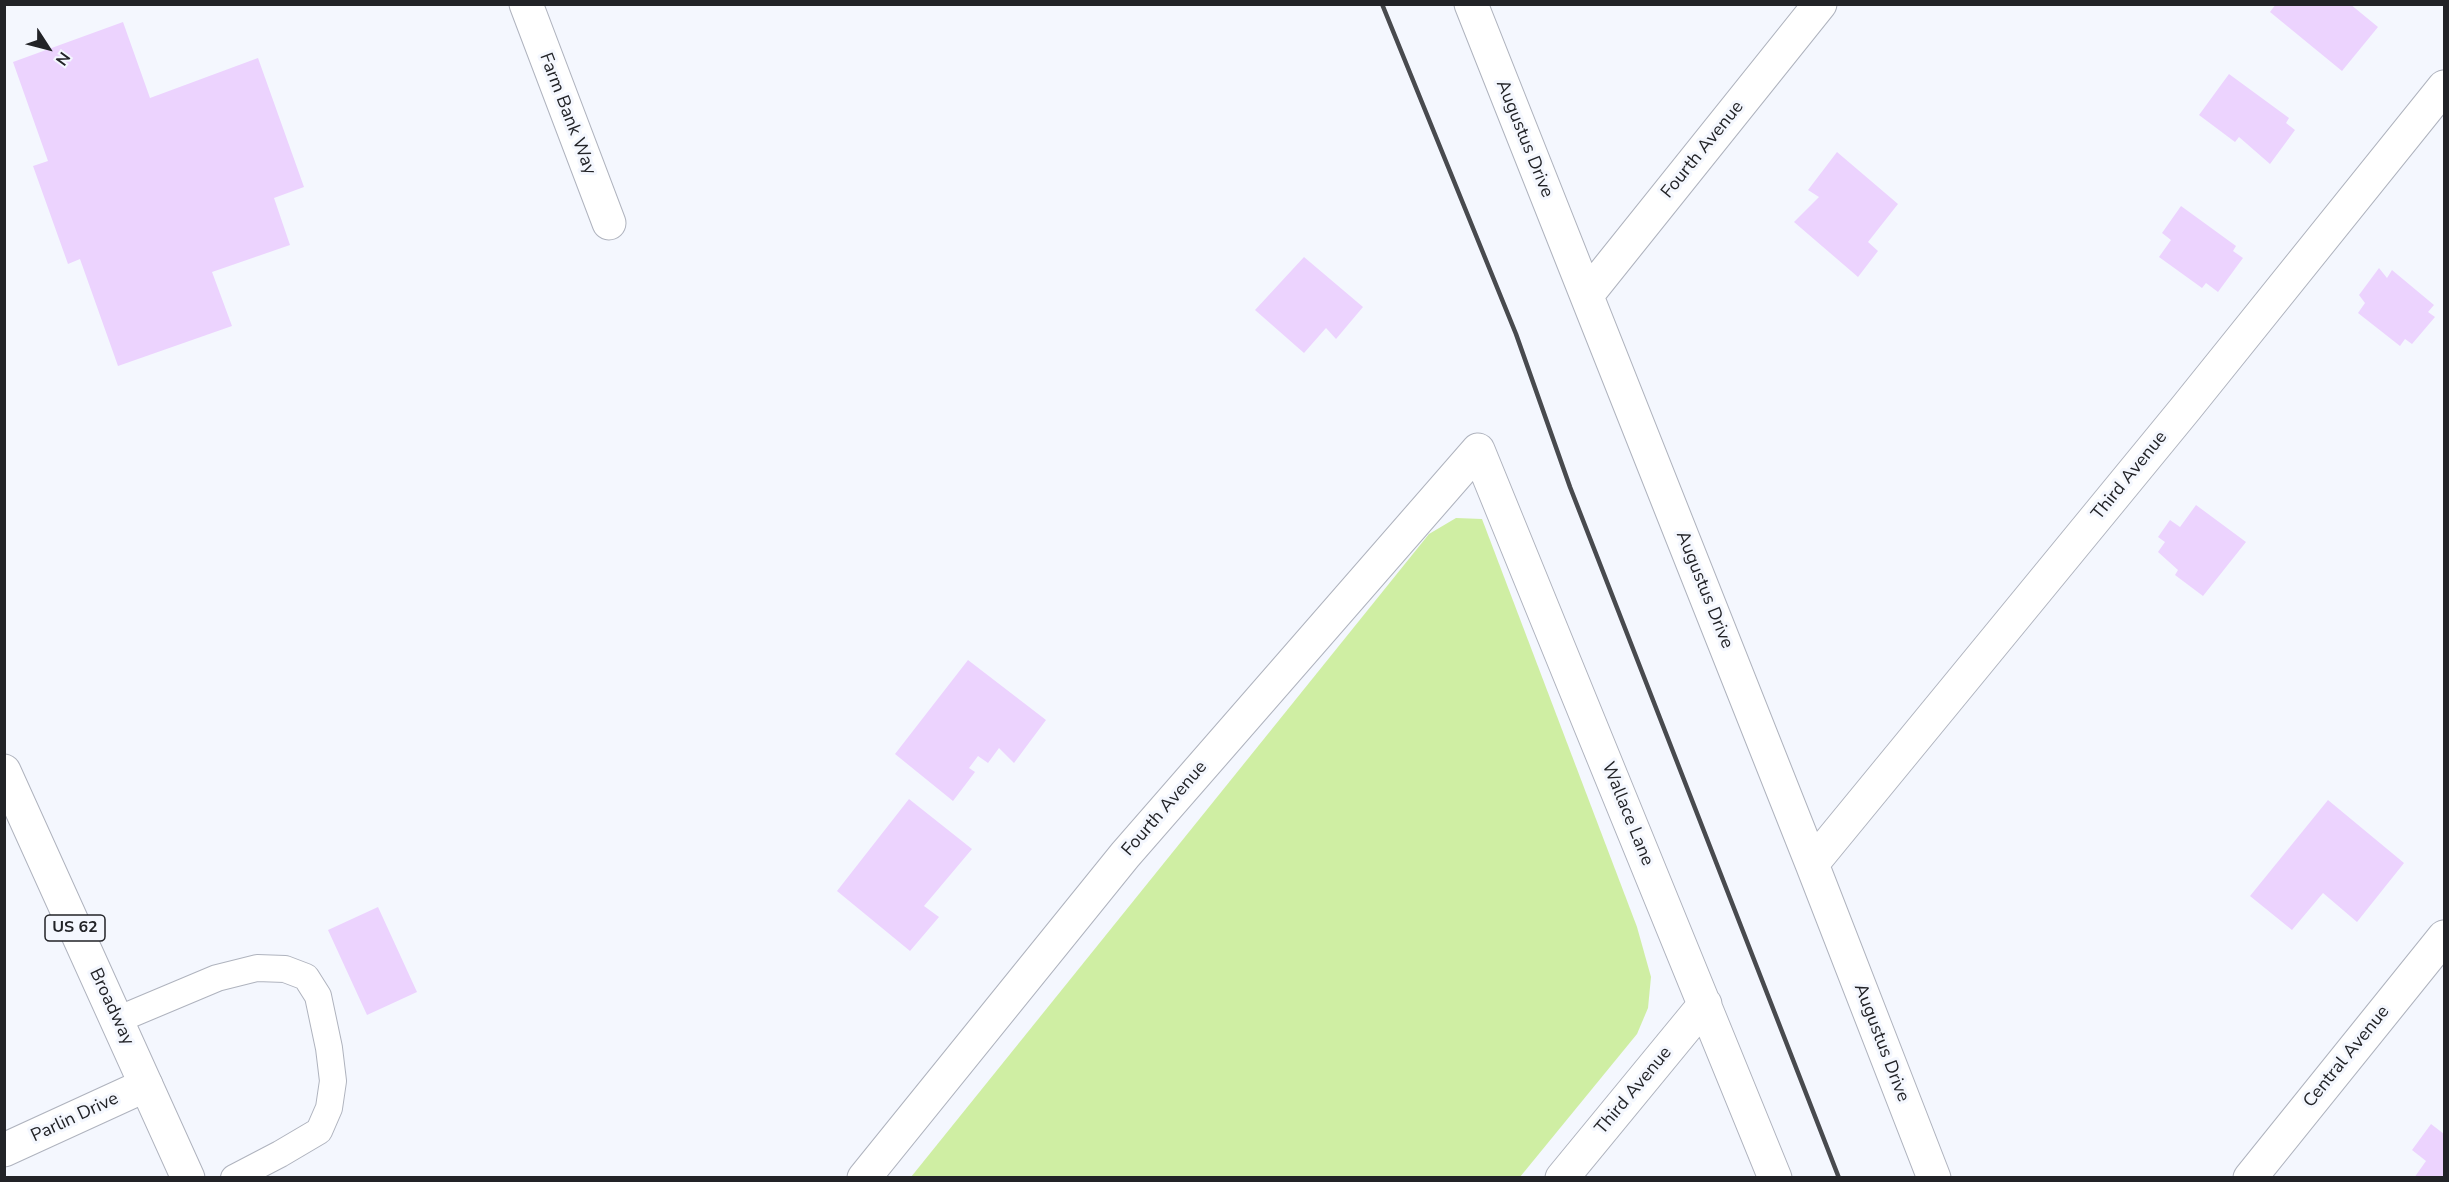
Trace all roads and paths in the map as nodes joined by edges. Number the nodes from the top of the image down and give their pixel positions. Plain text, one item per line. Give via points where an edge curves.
1 (526, 4) edge
2 (1471, 4) edge
3 (1820, 4) edge
4 (2445, 87) edge
5 (609, 223) dead end
6 (1587, 295) junction
7 (1478, 450) joint
8 (4, 771) edge
9 (1812, 864) junction
10 (2445, 937) edge
11 (1705, 1004) junction
12 (117, 1020) junction
13 (146, 1085) junction
14 (4, 1150) edge
15 (188, 1178) edge
16 (234, 1178) edge
17 (864, 1178) edge
18 (1562, 1178) edge
19 (1775, 1178) edge
20 (1934, 1178) edge
21 (2250, 1178) edge

1 - 5 street, Farm Bank Way
2 - 6 street, Augustus Drive
3 - 6 street, Fourth Avenue
4 - 9 street, Third Avenue
6 - 9 street, Augustus Drive
7 - 11 street, Wallace Lane
7 - 17 street, Fourth Avenue via 1125,855
8 - 12 street, Broadway / US 62
9 - 20 street, Augustus Drive
10 - 21 street, Central Avenue
11 - 18 street, Third Avenue
11 - 19 street, Wallace Lane
12 - 13 street, Broadway / US 62
12 - 16 lane via 217,978 257,968 285,969 306,977 318,996 329,1048 333,1081 329,1108 319,1131
13 - 14 street, Parlin Drive
13 - 15 street, Broadway / US 62

